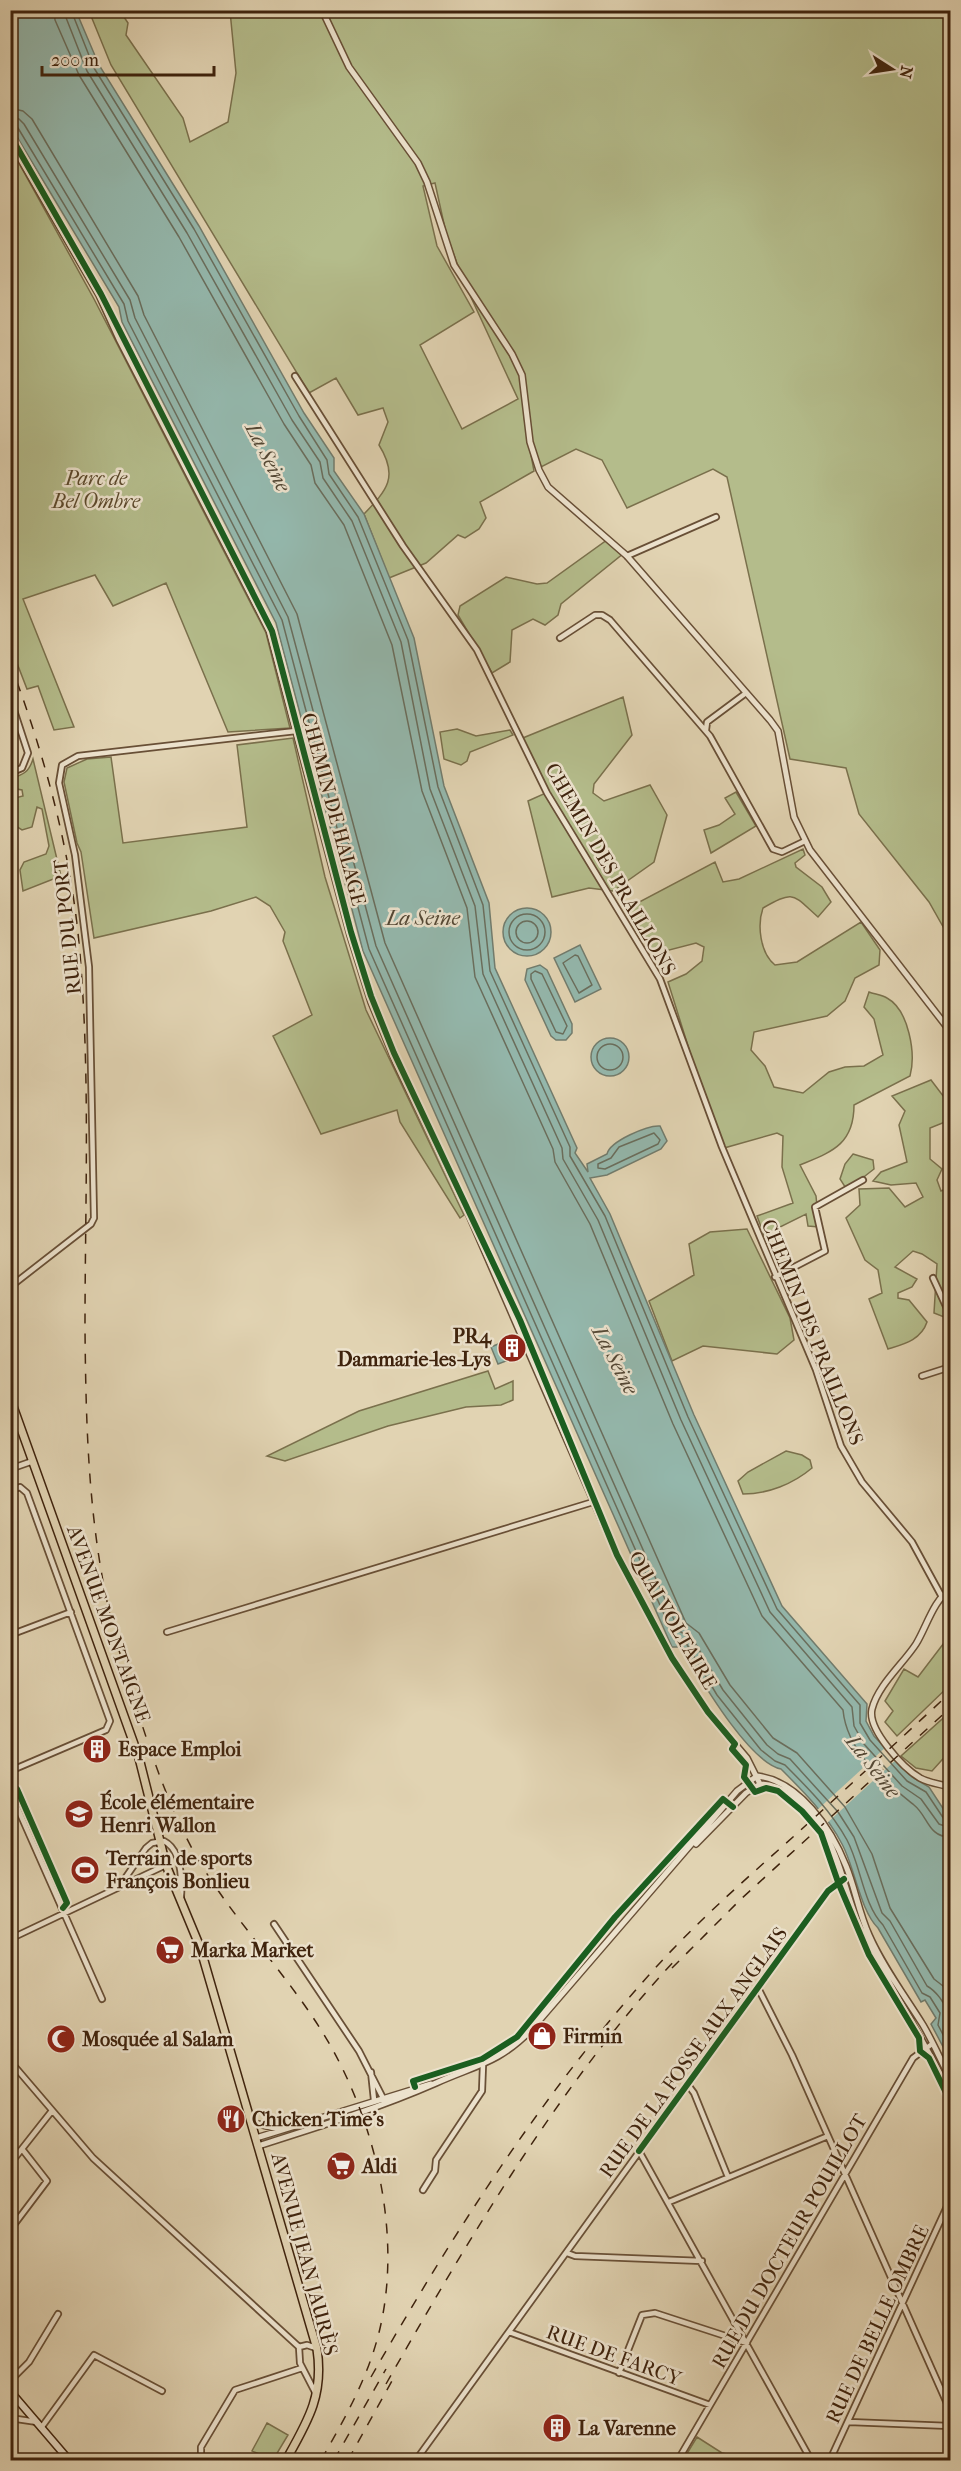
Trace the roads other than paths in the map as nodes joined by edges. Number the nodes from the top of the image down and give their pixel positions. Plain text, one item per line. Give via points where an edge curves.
1 (322, 10) edge
2 (10, 141) edge
3 (295, 375) dead end
4 (716, 517) dead end
5 (627, 556) junction
6 (560, 638) dead end
7 (746, 693) junction
8 (10, 698) edge
9 (17, 717) junction
10 (10, 719) edge
11 (706, 730) junction
12 (296, 731) junction
13 (10, 773) edge
14 (805, 841) junction
15 (951, 1032) edge
16 (863, 1180) dead end
17 (776, 1277) junction
18 (933, 1278) dead end
19 (10, 1287) edge
20 (951, 1315) edge
21 (951, 1367) edge
22 (922, 1376) dead end
23 (10, 1398) edge
24 (33, 1461) junction
25 (10, 1470) edge
26 (10, 1491) edge
27 (593, 1502) junction
28 (951, 1590) edge
29 (942, 1597) junction
30 (71, 1612) junction
31 (167, 1632) dead end
32 (10, 1635) edge
33 (10, 1771) edge
34 (757, 1776) junction
35 (760, 1784) junction
36 (951, 1787) edge
37 (10, 1791) edge
38 (728, 1802) junction
39 (733, 1807) junction
40 (159, 1841) junction
41 (682, 1857) junction
42 (166, 1865) junction
43 (661, 1868) junction
44 (667, 1873) junction
45 (847, 1879) junction
46 (117, 1889) junction
47 (180, 1898) junction
48 (65, 1914) junction
49 (274, 1924) dead end
50 (10, 1940) edge
51 (758, 1988) junction
52 (102, 1999) dead end
53 (930, 2045) junction
54 (10, 2061) edge
55 (483, 2065) junction
56 (371, 2072) junction
57 (951, 2078) edge
58 (436, 2083) junction
59 (688, 2085) junction
60 (415, 2087) junction
61 (951, 2092) edge
62 (374, 2100) junction
63 (384, 2100) junction
64 (51, 2112) junction
65 (251, 2122) junction
66 (280, 2129) junction
67 (828, 2136) junction
68 (256, 2138) junction
69 (258, 2146) junction
70 (22, 2149) junction
71 (639, 2151) junction
72 (10, 2164) edge
73 (845, 2175) junction
74 (728, 2177) junction
75 (423, 2190) dead end
76 (951, 2200) edge
77 (669, 2202) junction
78 (10, 2230) edge
79 (567, 2253) junction
80 (702, 2261) junction
81 (903, 2303) junction
82 (58, 2314) dead end
83 (509, 2332) junction
84 (747, 2343) junction
85 (299, 2347) junction
86 (316, 2349) junction
87 (302, 2368) junction
88 (619, 2373) junction
89 (320, 2380) junction
90 (10, 2381) edge
91 (310, 2384) junction
92 (10, 2391) edge
93 (162, 2391) dead end
94 (317, 2397) junction
95 (710, 2405) junction
96 (951, 2410) edge
97 (10, 2418) edge
98 (849, 2422) junction
99 (39, 2425) junction
100 (951, 2426) edge
101 (69, 2460) edge
102 (201, 2460) edge
103 (286, 2460) edge
104 (416, 2460) edge
105 (678, 2460) edge
106 (811, 2460) edge
107 (831, 2460) edge

1 - 5 street via 349,66 418,163 458,273 522,375 530,442 543,479 560,500
2 - 12 street, CHEMIN DE HALAGE via 102,301 269,630
3 - 17 street, CHEMIN DES PRAILLONS via 403,546 477,650 547,793 660,979 698,1087
4 - 5 street
5 - 7 street
6 - 11 street via 595,615 602,615 625,635 656,676
7 - 11 street via 707,722
7 - 14 street via 778,731 794,817
8 - 9 street
9 - 10 street
9 - 13 street via 28,748 22,768
11 - 14 street via 773,849 782,852
12 - 19 street, RUE DU PORT via 78,756 62,765 59,783 75,855 88,958 94,1218
12 - 27 street, CHEMIN DE HALAGE via 321,834 371,1002 462,1199
14 - 15 street
16 - 17 street via 815,1207 825,1251
17 - 29 street, CHEMIN DES PRAILLONS via 816,1370 841,1446 862,1482 912,1542
18 - 20 street
21 - 22 street
23 - 24 main road, AVENUE MONTAIGNE
24 - 25 street
24 - 40 main road, AVENUE MONTAIGNE via 139,1758
26 - 30 street via 23,1488 48,1544
27 - 31 street
27 - 34 street, QUAI VOLTAIRE via 672,1658
28 - 29 street
29 - 36 street via 915,1646 871,1710 872,1722 892,1752 918,1777
30 - 32 street
30 - 33 street via 110,1722 106,1730
34 - 35 street, QUAI VOLTAIRE
34 - 38 street
34 - 45 street via 771,1777 788,1787 813,1812 835,1843
35 - 39 street
35 - 45 street via 781,1788 811,1815
37 - 48 street
38 - 39 street
38 - 41 street
38 - 43 street via 723,1799
39 - 41 street
40 - 42 main road, AVENUE MONTAIGNE
40 - 46 street via 146,1848
40 - 47 street via 168,1842 176,1855 182,1878
41 - 44 street
42 - 46 street
42 - 47 main road, AVENUE JEAN JAURÈS
43 - 44 street
43 - 60 street via 615,1917 517,2037 482,2059 413,2081
44 - 55 street via 531,2030 505,2053
45 - 51 street, RUE DE LA FOSSE AUX ANGLAIS via 828,1891
45 - 53 street via 860,1926
46 - 48 street
47 - 65 main road, AVENUE JEAN JAURÈS via 200,1947
48 - 50 street
48 - 52 street
49 - 56 street
51 - 59 street, RUE DE LA FOSSE AUX ANGLAIS
51 - 67 street
53 - 57 street
53 - 61 street
53 - 73 street, RUE DU DOCTEUR POUILLOT via 913,2058
54 - 64 street
55 - 58 street
55 - 75 street via 482,2091 436,2160 435,2171
56 - 62 street
56 - 63 street
58 - 60 street
58 - 63 street
59 - 71 street, RUE DE LA FOSSE AUX ANGLAIS
59 - 74 street
60 - 63 street
62 - 63 street
62 - 66 street
63 - 69 street
64 - 70 street
64 - 85 street via 129,2193
65 - 66 street, AVENUE JEAN JAURÈS
65 - 68 main road, AVENUE JEAN JAURÈS
66 - 68 street
67 - 73 street
67 - 74 street
68 - 69 main road, AVENUE JEAN JAURÈS
69 - 86 main road, AVENUE JEAN JAURÈS
70 - 72 street
70 - 78 street via 47,2181
71 - 77 street
71 - 79 street, RUE DE LA FOSSE AUX ANGLAIS
73 - 81 street
73 - 84 street, RUE DU DOCTEUR POUILLOT
74 - 77 street
76 - 81 street, RUE DE BELLE OMBRE
77 - 80 street
79 - 80 street
79 - 83 street, RUE DE LA FOSSE AUX ANGLAIS
80 - 84 street
81 - 96 street
81 - 98 street, RUE DE BELLE OMBRE
82 - 90 street via 29,2362
83 - 88 street, RUE DE FARCY
83 - 104 street, RUE DE LA FOSSE AUX ANGLAIS
84 - 88 street via 647,2313 642,2315
84 - 95 street, RUE DU DOCTEUR POUILLOT
84 - 106 street
85 - 86 street
85 - 87 street
86 - 89 main road, AVENUE JEAN JAURÈS
87 - 91 street
87 - 102 street via 235,2390 201,2447
88 - 95 street, RUE DE FARCY
89 - 91 street
89 - 94 main road, AVENUE JEAN JAURÈS
91 - 94 street
92 - 99 main road
93 - 99 street via 94,2355
94 - 103 main road, AVENUE JEAN JAURÈS
95 - 105 street, RUE DU DOCTEUR POUILLOT
97 - 99 street
98 - 100 street
98 - 107 street, RUE DE BELLE OMBRE
99 - 101 main road

